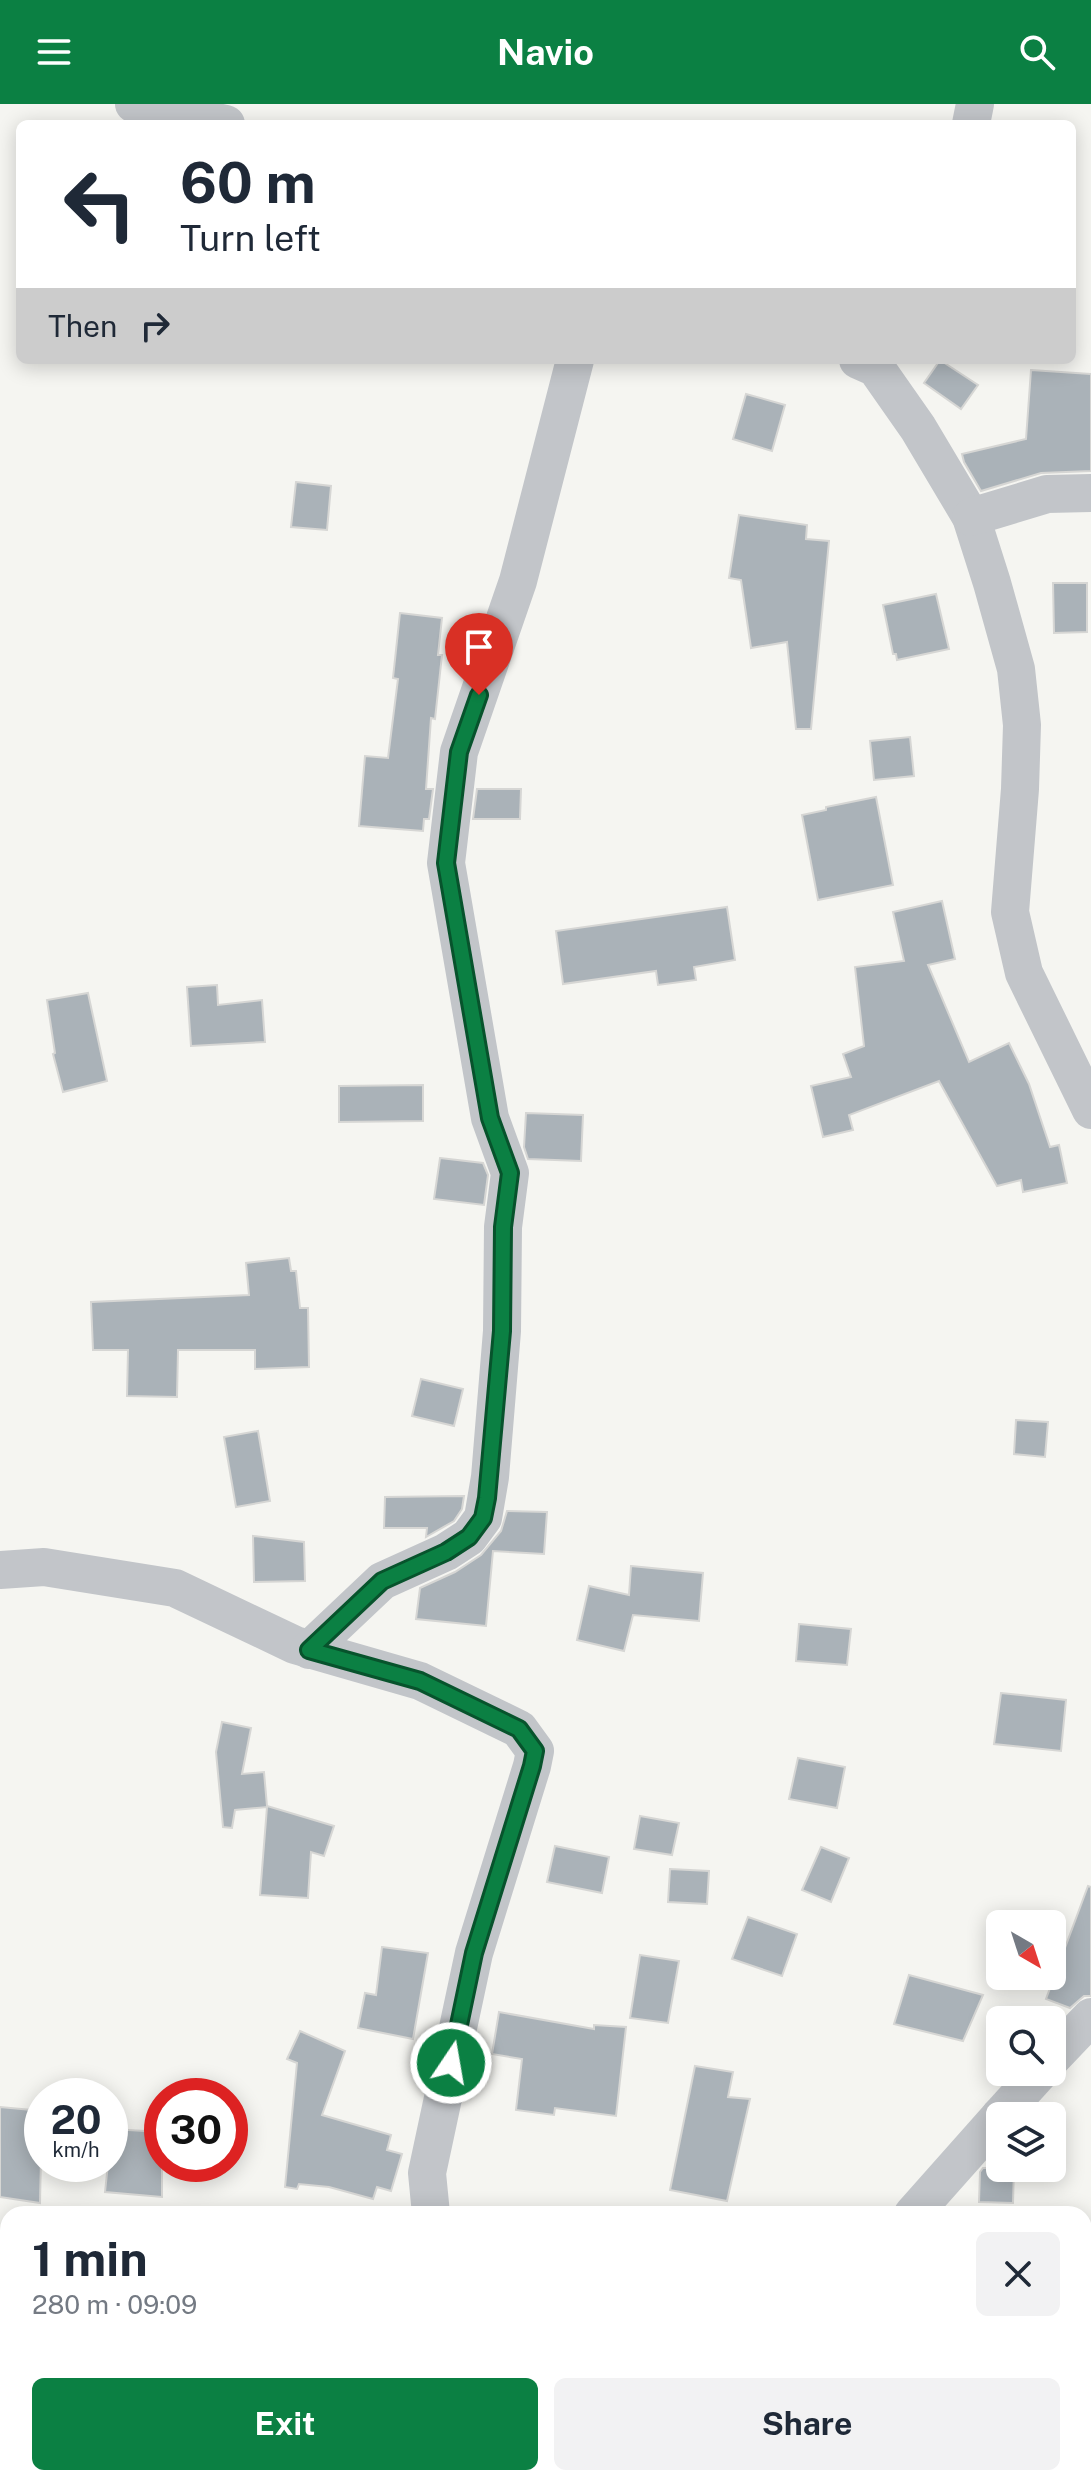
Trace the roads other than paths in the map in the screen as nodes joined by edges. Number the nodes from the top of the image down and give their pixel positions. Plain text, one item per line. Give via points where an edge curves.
1 (134, 104) edge
2 (208, 120) edge
3 (574, 364) edge
4 (872, 364) edge
5 (1091, 493) edge
6 (971, 517) junction
7 (1091, 1110) edge
8 (0, 1570) edge
9 (309, 1650) junction
10 (1091, 2017) edge
11 (1066, 2043) edge
12 (1027, 2086) edge
13 (1013, 2102) edge
14 (986, 2132) edge
15 (430, 2206) edge
16 (920, 2206) edge

1 - 2 street
3 - 9 street via 518,581 459,752 446,863 490,1118 510,1173 503,1227 502,1331 483,1518 469,1537 446,1552 382,1581
4 - 6 street
5 - 6 street via 1047,494
6 - 7 street via 1016,669 1022,725 1010,912 1024,973
8 - 9 street via 44,1567 175,1588
9 - 15 street via 420,1681 519,1729 535,1751 474,1953 427,2173
10 - 11 street
12 - 13 street
14 - 16 street

